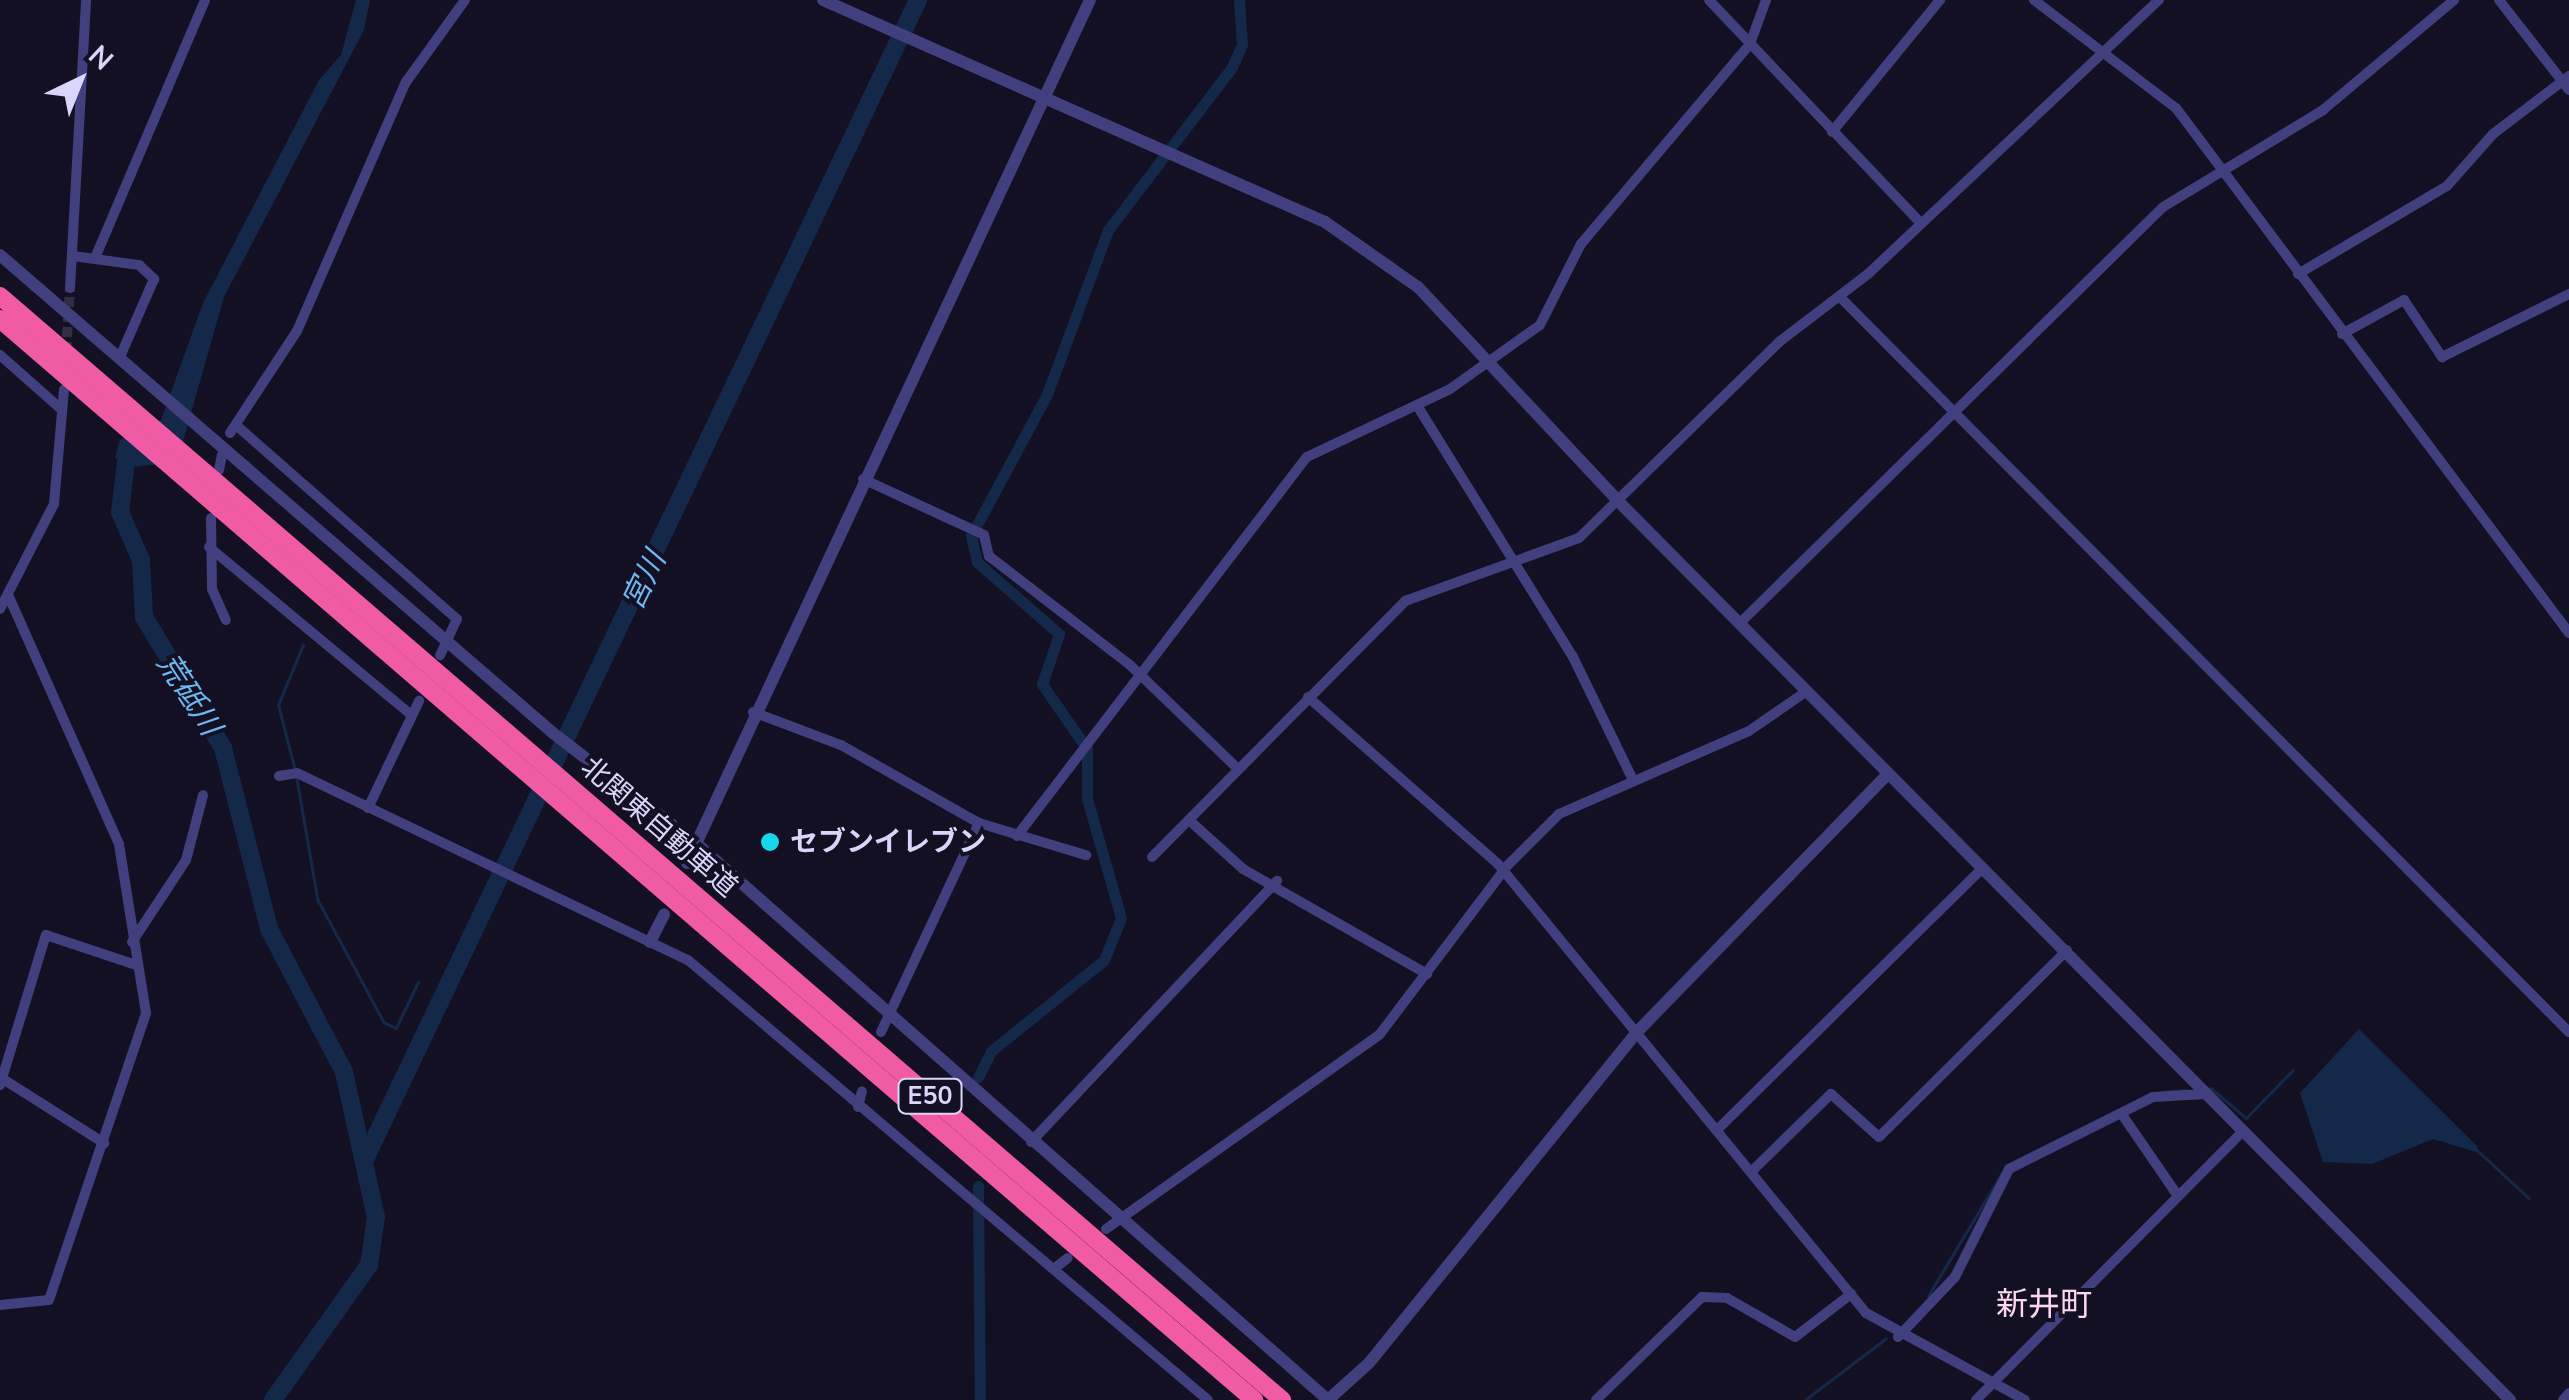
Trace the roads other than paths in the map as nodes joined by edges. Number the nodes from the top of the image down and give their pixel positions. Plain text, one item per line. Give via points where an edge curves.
1 (86, 0) edge
2 (205, 0) edge
3 (465, 0) edge
4 (823, 0) edge
5 (1090, 0) edge
6 (1709, 0) edge
7 (1766, 0) edge
8 (1940, 0) edge
9 (2034, 0) edge
10 (2159, 0) edge
11 (2454, 0) edge
12 (2499, 0) edge
13 (1750, 44) junction
14 (2102, 52) junction
15 (2566, 82) edge
16 (1044, 98) junction
17 (1832, 132) junction
18 (2222, 171) junction
19 (1918, 220) junction
20 (0, 254) edge
21 (72, 256) junction
22 (95, 258) junction
23 (2298, 274) junction
24 (70, 288) tunnel mouth
25 (2569, 294) edge
26 (0, 296) edge
27 (1841, 298) junction
28 (0, 319) edge
29 (2342, 334) junction
30 (0, 355) edge
31 (1494, 359) junction
32 (124, 361) junction
33 (64, 389) dead end
34 (1418, 407) junction
35 (62, 409) junction
36 (1954, 412) junction
37 (222, 454) dead end
38 (211, 470) junction
39 (862, 478) junction
40 (1619, 502) junction
41 (211, 518) dead end
42 (208, 546) junction
43 (1514, 566) junction
44 (8, 595) junction
45 (0, 609) edge
46 (226, 620) dead end
47 (1740, 623) junction
48 (2569, 633) edge
49 (449, 637) junction
50 (440, 655) dead end
51 (1138, 672) junction
52 (1808, 691) junction
53 (1308, 696) junction
54 (418, 701) dead end
55 (752, 712) junction
56 (412, 715) junction
57 (530, 764) junction
58 (1238, 769) junction
59 (1888, 774) junction
60 (278, 776) dead end
61 (1633, 780) junction
62 (203, 795) dead end
63 (571, 799) junction
64 (368, 808) junction
65 (1189, 820) junction
66 (979, 823) junction
67 (1017, 836) junction
68 (696, 843) junction
69 (1086, 854) dead end
70 (1152, 857) dead end
71 (687, 863) dead end
72 (1983, 868) junction
73 (1504, 872) junction
74 (1277, 881) junction
75 (664, 914) dead end
76 (132, 942) junction
77 (650, 942) junction
78 (2067, 950) junction
79 (136, 964) junction
80 (1428, 974) junction
81 (888, 1019) junction
82 (881, 1032) dead end
83 (1637, 1032) junction
84 (2569, 1032) edge
85 (5, 1034) edge
86 (2, 1082) edge
87 (862, 1091) dead end
88 (2206, 1094) junction
89 (858, 1107) junction
90 (2124, 1116) junction
91 (1719, 1128) junction
92 (2242, 1132) junction
93 (104, 1143) junction
94 (1030, 1143) junction
95 (1753, 1170) junction
96 (2178, 1196) junction
97 (1118, 1220) junction
98 (1106, 1229) dead end
99 (1068, 1258) dead end
100 (1055, 1268) junction
101 (1851, 1294) junction
102 (0, 1305) edge
103 (1898, 1337) junction
104 (1998, 1384) junction
105 (2569, 1393) edge
106 (1208, 1400) edge
107 (1254, 1400) edge
108 (1282, 1400) edge
109 (1328, 1400) edge
110 (1596, 1400) edge
111 (1976, 1400) edge
112 (2025, 1400) edge
113 (2510, 1400) edge
114 (2563, 1400) edge

1 - 21 street
2 - 22 street
3 - 49 street via 406,82 297,331 233,429 456,619
4 - 16 street
5 - 16 street
6 - 13 street
7 - 13 street
8 - 17 street
9 - 14 street
10 - 14 street
11 - 18 street via 2323,110
12 - 15 street
13 - 17 street
13 - 31 street via 1581,244 1540,325
14 - 18 street via 2176,108
14 - 19 street
15 - 23 street via 2493,134 2447,186
16 - 31 street via 1366,246
16 - 39 street
17 - 19 street
18 - 23 street
18 - 36 street via 2164,207
19 - 27 street
20 - 32 street
21 - 22 street
21 - 24 street
22 - 32 street via 140,265 154,279
23 - 29 street
25 - 29 street via 2442,357 2404,300
26 - 38 highway, 北関東自動車道 / E50
27 - 36 street
27 - 40 street via 1780,342
28 - 57 highway, 北関東自動車道 / E50
29 - 48 street
30 - 35 street
31 - 34 street
31 - 40 street
32 - 49 street
33 - 35 street
34 - 43 street
34 - 51 street via 1307,457
35 - 44 street via 54,504
36 - 47 street
36 - 84 street
37 - 38 street
38 - 57 highway, 北関東自動車道 / E50
39 - 51 street via 974,531 1005,570
39 - 55 street
40 - 43 street via 1560,550
40 - 47 street
41 - 42 street
42 - 46 street
42 - 56 street
43 - 53 street via 1405,602
43 - 61 street via 1573,657
44 - 45 street
44 - 76 street via 119,844
47 - 52 street
49 - 50 street
49 - 68 street via 579,755
51 - 58 street
51 - 67 street
52 - 59 street
52 - 61 street via 1749,730
53 - 58 street
53 - 73 street
54 - 56 street
55 - 66 street via 841,745
55 - 68 street
56 - 64 street
57 - 63 highway, 北関東自動車道 / E50
58 - 65 street
59 - 72 street
59 - 83 street
60 - 64 street via 294,772
61 - 73 street via 1568,808
62 - 76 street via 186,860
63 - 107 highway, 北関東自動車道 / E50
63 - 108 highway, 北関東自動車道 / E50
64 - 77 street
65 - 70 street
65 - 74 street via 1244,869
66 - 67 street
66 - 81 street
67 - 69 street
68 - 71 street
68 - 81 street
72 - 78 street
72 - 91 street
73 - 80 street
73 - 83 street
74 - 80 street via 1359,942
74 - 94 street
75 - 77 street
76 - 79 street
77 - 89 street via 695,965
78 - 88 street
78 - 95 street via 1880,1137 1831,1094
79 - 85 street via 46,936
79 - 93 street via 146,1013
80 - 97 street via 1380,1034
81 - 82 street
81 - 94 street
83 - 91 street
83 - 109 street via 1369,1363
85 - 86 street
86 - 93 street
87 - 89 street
88 - 90 street via 2152,1097
88 - 92 street
89 - 100 street
90 - 96 street
90 - 103 street via 2009,1169 1955,1278
91 - 95 street
92 - 96 street
92 - 113 street
93 - 102 street via 50,1300
94 - 97 street
95 - 101 street
96 - 104 street
97 - 98 street
97 - 109 street
99 - 100 street
100 - 106 street
101 - 103 street
101 - 110 street via 1795,1336 1726,1298 1702,1297
103 - 104 street
104 - 111 street
104 - 112 street
105 - 114 street

